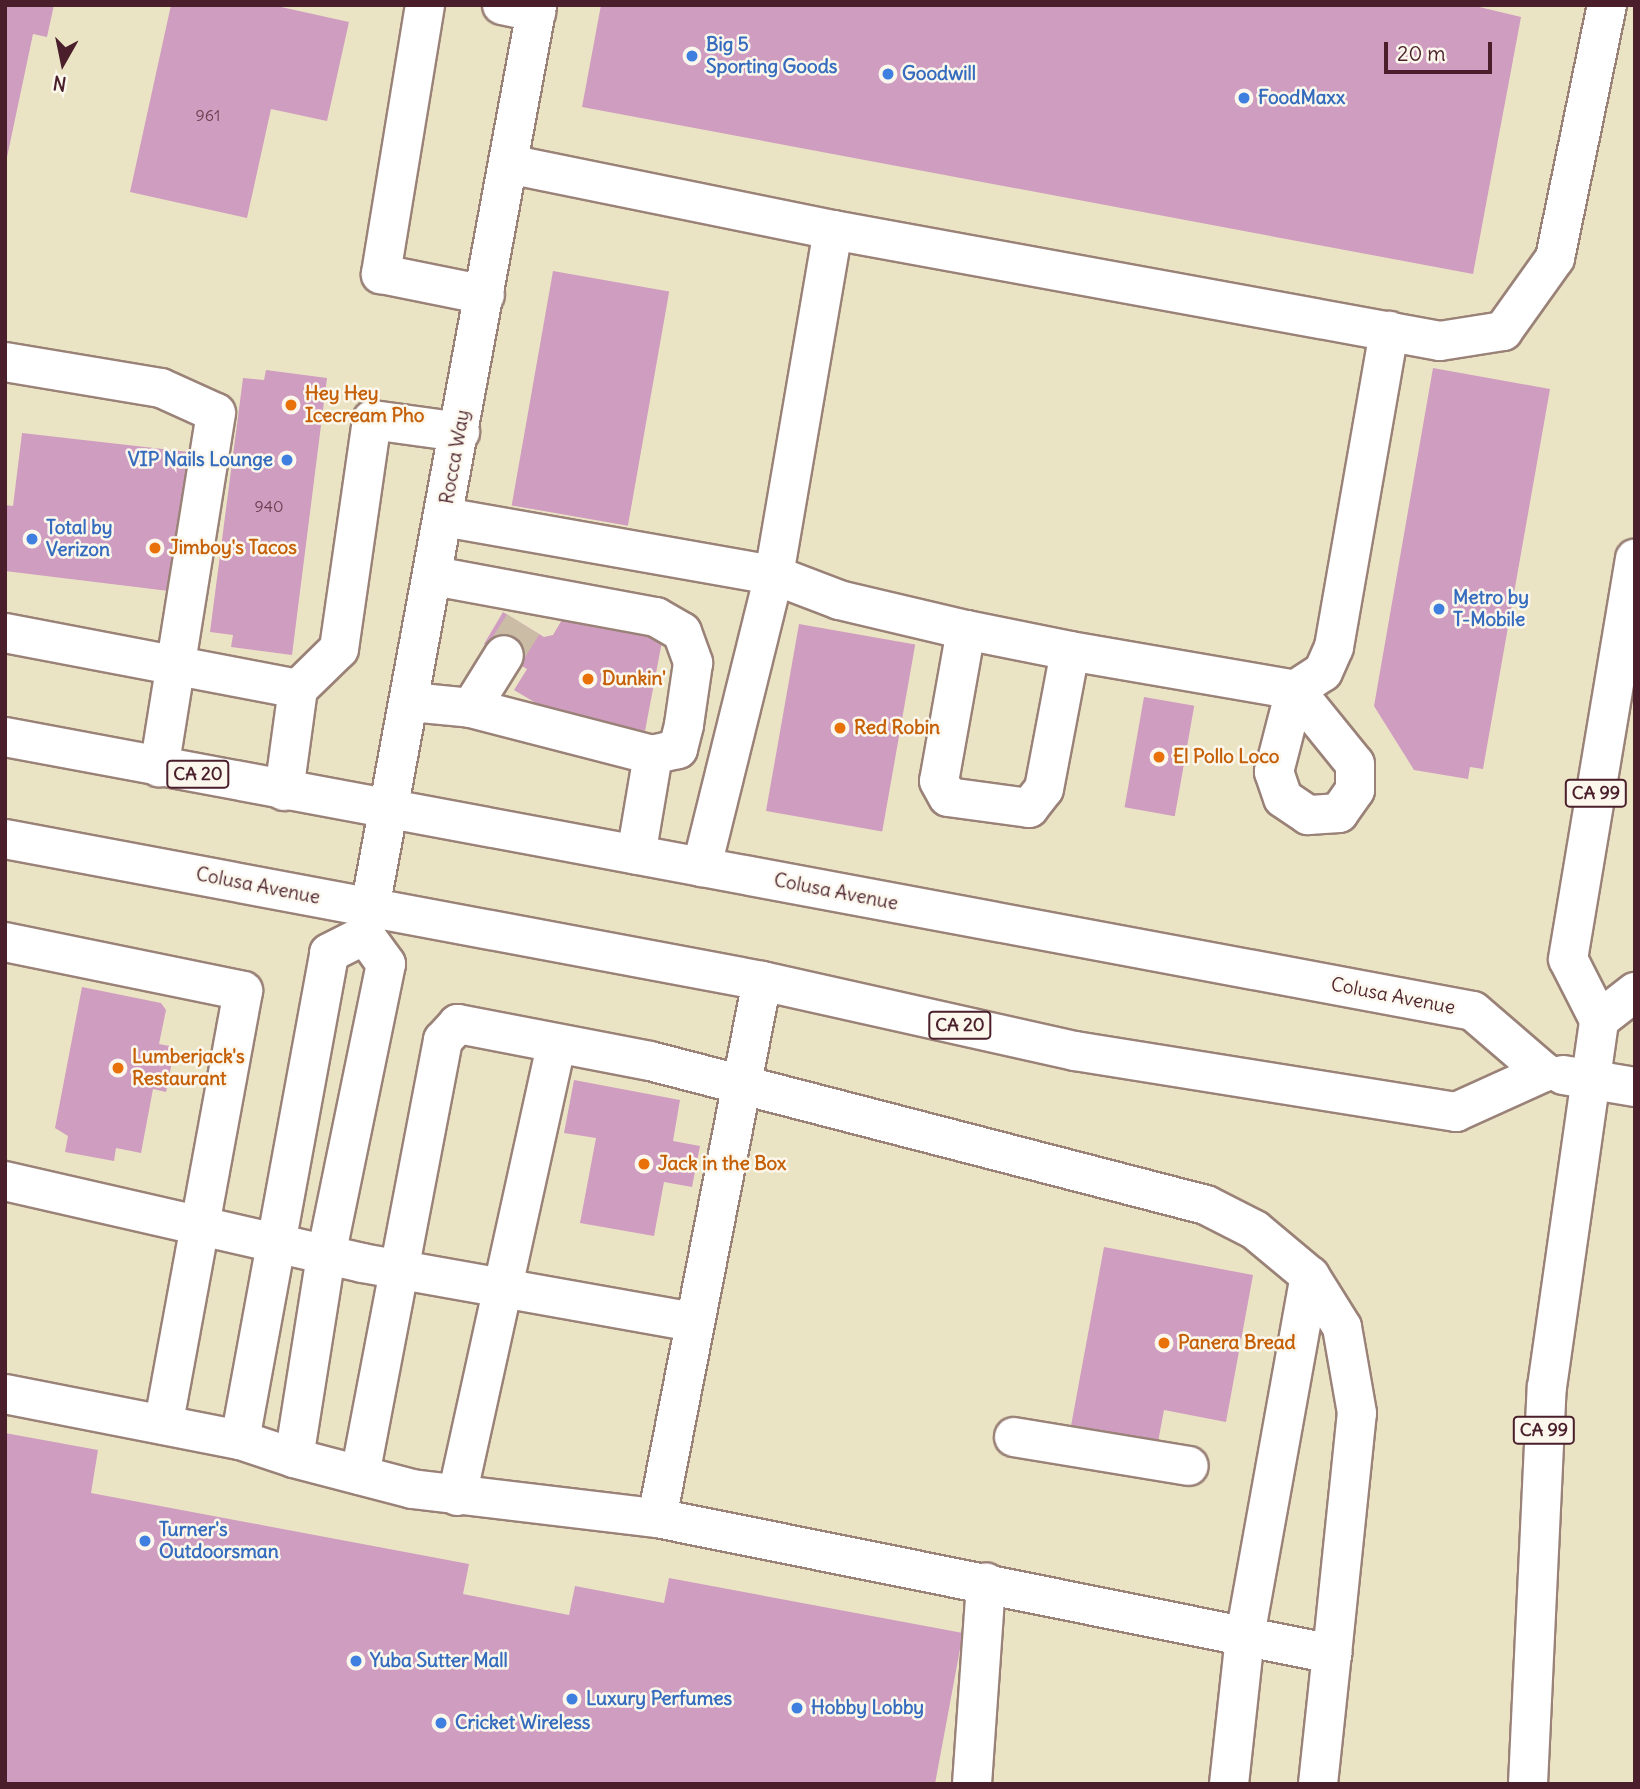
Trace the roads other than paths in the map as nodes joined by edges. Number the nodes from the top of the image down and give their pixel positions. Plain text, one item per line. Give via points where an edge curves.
1 (425, 5) edge
2 (1607, 5) edge
3 (525, 8) edge
4 (509, 164) junction
5 (833, 230) junction
6 (485, 295) junction
7 (1389, 331) junction
8 (5, 362) edge
9 (460, 432) junction
10 (444, 517) junction
11 (1635, 559) edge
12 (774, 575) junction
13 (434, 576) junction
14 (522, 625) junction
15 (966, 630) junction
16 (5, 633) edge
17 (1070, 651) junction
18 (180, 666) junction
19 (298, 689) junction
20 (411, 702) junction
21 (471, 708) junction
22 (5, 737) edge
23 (665, 752) junction
24 (159, 767) junction
25 (284, 791) junction
26 (392, 808) junction
27 (5, 839) edge
28 (636, 855) junction
29 (702, 867) junction
30 (368, 922) junction
31 (5, 942) edge
32 (762, 981) junction
33 (1635, 992) edge
34 (1599, 1020) junction
35 (556, 1044) junction
36 (1544, 1072) junction
37 (1590, 1079) junction
38 (740, 1087) junction
39 (1635, 1087) edge
40 (7, 1188) edge
41 (201, 1222) junction
42 (272, 1241) junction
43 (326, 1255) junction
44 (398, 1269) junction
45 (1310, 1276) junction
46 (498, 1288) junction
47 (693, 1322) junction
48 (5, 1394) edge
49 (163, 1425) junction
50 (1014, 1437) dead end
51 (240, 1440) junction
52 (293, 1458) junction
53 (1189, 1466) dead end
54 (360, 1475) junction
55 (457, 1496) junction
56 (657, 1518) junction
57 (986, 1582) junction
58 (1245, 1636) junction
59 (1332, 1654) junction
60 (972, 1784) edge
61 (1228, 1784) edge
62 (1318, 1784) edge
63 (1528, 1784) edge

1 - 6 main road via 381,274
2 - 7 main road via 1555,258 1503,331 1440,341
3 - 4 main road, Rocca Way
4 - 5 main road
4 - 6 main road, Rocca Way
5 - 7 main road
5 - 12 main road
6 - 9 main road, Rocca Way
7 - 17 main road via 1334,647 1323,672 1295,690
8 - 18 main road via 162,388 216,412
9 - 10 main road, Rocca Way
9 - 19 main road via 372,420 339,649
10 - 12 main road
10 - 13 main road, Rocca Way
11 - 34 main road, CA 99 via 1567,959
12 - 15 main road via 839,600
12 - 29 main road
13 - 14 main road
13 - 20 main road, Rocca Way
14 - 21 main road
14 - 23 main road via 656,617 682,632 693,663
15 - 17 main road
15 - 17 main road via 939,781 948,797 1030,808 1044,789
16 - 18 main road
18 - 19 main road
18 - 24 main road
19 - 25 main road
20 - 21 main road
20 - 26 main road, Rocca Way
21 - 23 main road
22 - 24 main road, Colusa Avenue / CA 20
23 - 28 main road
24 - 25 main road, Colusa Avenue / CA 20
25 - 26 main road, Colusa Avenue / CA 20
26 - 28 main road, Colusa Avenue / CA 20
26 - 30 main road, Rocca Way
27 - 30 main road, Colusa Avenue / CA 20
28 - 29 main road, Colusa Avenue / CA 20
29 - 36 main road, Colusa Avenue / CA 20 via 1473,1011
30 - 32 main road, Colusa Avenue / CA 20
30 - 42 main road via 329,953
30 - 43 main road via 387,964
31 - 41 main road via 243,991
32 - 36 main road, Colusa Avenue / CA 20 via 1075,1051 1456,1112
32 - 38 main road
33 - 34 main road
34 - 37 main road, CA 99
35 - 38 main road via 650,1061
35 - 44 main road via 458,1024 443,1040
35 - 46 main road
36 - 37 main road
37 - 39 main road
37 - 63 main road, CA 99 via 1547,1387
38 - 45 main road via 1206,1205 1255,1230
38 - 47 main road
40 - 41 main road
41 - 42 main road
41 - 49 main road
42 - 43 main road
42 - 51 main road
43 - 44 main road
43 - 52 main road
44 - 46 main road
44 - 54 main road
45 - 58 main road
45 - 59 main road via 1342,1327 1357,1413
46 - 47 main road
46 - 55 main road
47 - 56 main road
48 - 49 main road
49 - 51 main road
50 - 53 main road
51 - 52 main road
52 - 54 main road
54 - 55 main road
55 - 56 main road
56 - 57 main road
57 - 58 main road
57 - 60 main road
58 - 59 main road
58 - 61 main road
59 - 62 main road

